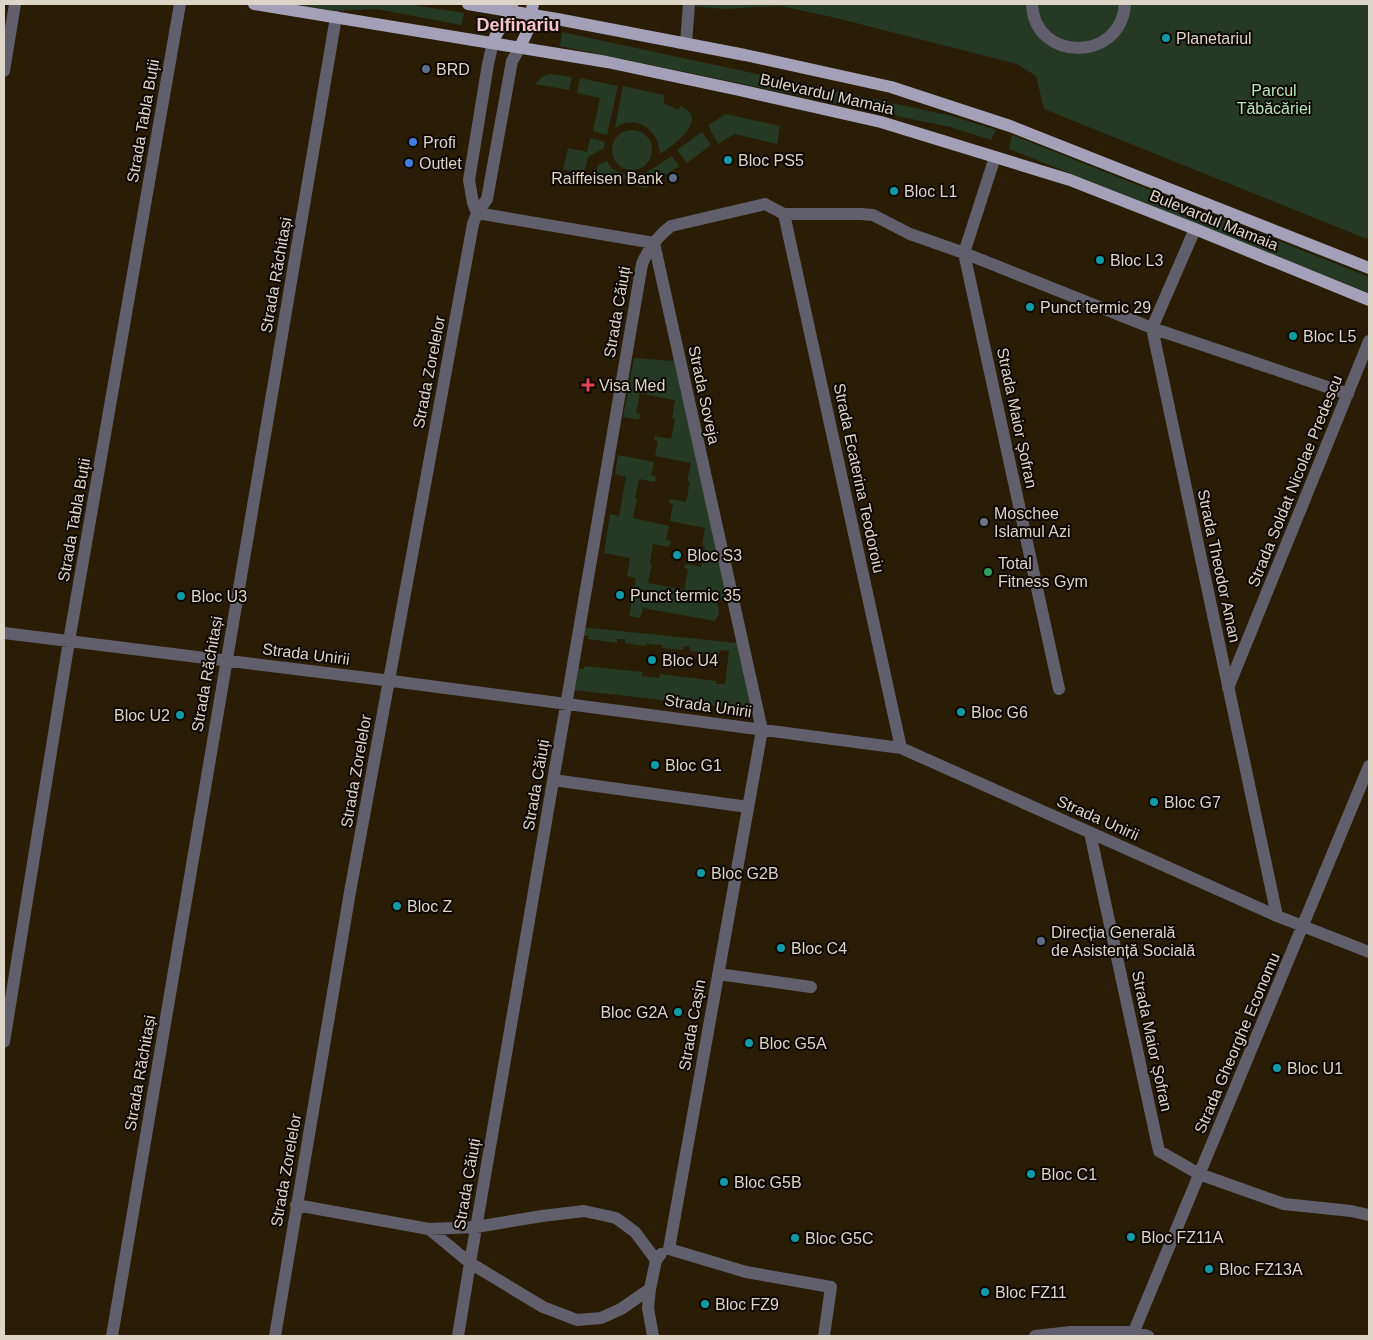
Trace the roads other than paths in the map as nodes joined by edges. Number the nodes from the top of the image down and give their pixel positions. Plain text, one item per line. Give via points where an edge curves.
1 (15, 4) edge
2 (180, 4) edge
3 (254, 4) edge
4 (468, 4) edge
5 (689, 4) edge
6 (1032, 4) edge
7 (1125, 4) edge
8 (512, 8) edge
9 (532, 9) edge
10 (336, 17) junction
11 (493, 42) junction
12 (686, 43) junction
13 (520, 47) junction
14 (4, 70) edge
15 (995, 157) junction
16 (477, 213) junction
17 (784, 214) junction
18 (1195, 229) junction
19 (654, 243) junction
20 (964, 252) junction
21 (1369, 268) edge
22 (1369, 300) edge
23 (1152, 328) junction
24 (1369, 341) edge
25 (1348, 394) junction
26 (4, 633) edge
27 (70, 641) junction
28 (226, 661) junction
29 (389, 681) junction
30 (1228, 688) junction
31 (1059, 689) dead end
32 (566, 704) junction
33 (762, 730) junction
34 (901, 748) junction
35 (1369, 766) edge
36 (553, 780) junction
37 (748, 808) junction
38 (1090, 833) junction
39 (1277, 916) junction
40 (1302, 926) junction
41 (1369, 952) edge
42 (718, 974) junction
43 (811, 987) dead end
44 (4, 1042) edge
45 (1199, 1174) junction
46 (296, 1205) junction
47 (1369, 1215) edge
48 (476, 1227) junction
49 (429, 1229) junction
50 (669, 1249) junction
51 (656, 1260) junction
52 (470, 1263) junction
53 (650, 1289) junction
54 (1133, 1334) edge
55 (112, 1336) edge
56 (275, 1336) edge
57 (458, 1336) edge
58 (653, 1336) edge
59 (824, 1336) edge
60 (1035, 1336) edge
61 (1148, 1336) edge

1 - 14 street
2 - 27 street, Strada Tabla Buții
3 - 10 main road, Bulevardul Mamaia
4 - 8 main road, Bulevardul Mamaia
5 - 12 street
6 - 7 street via 1039,26 1049,38 1063,46 1078,49 1105,40 1116,30
8 - 9 main road, Bulevardul Mamaia
8 - 11 main road
9 - 12 main road, Bulevardul Mamaia
9 - 13 main road via 528,30
10 - 11 main road, Bulevardul Mamaia
10 - 28 street, Strada Răchitași
11 - 13 main road, Bulevardul Mamaia
11 - 16 street via 469,180
12 - 21 main road, Bulevardul Mamaia via 891,87 1006,124
13 - 15 main road, Bulevardul Mamaia via 607,62 871,120
13 - 16 street, Strada Zorelelor via 512,61 487,199
15 - 18 main road, Bulevardul Mamaia via 1070,180
15 - 20 street
16 - 19 street
16 - 29 street, Strada Zorelelor
17 - 19 street, Strada Căiuți via 765,204 671,226
17 - 20 street via 872,215 910,234
17 - 34 street, Strada Ecaterina Teodoroiu
18 - 22 main road, Bulevardul Mamaia
18 - 23 street
19 - 32 street, Strada Căiuți via 642,264
19 - 33 street, Strada Soveja
20 - 23 street
20 - 31 street, Strada Maior Șofran
23 - 25 street
23 - 30 street, Strada Theodor Aman
24 - 25 street, Strada Soldat Nicolae Predescu
25 - 30 street, Strada Soldat Nicolae Predescu
26 - 27 street, Strada Unirii
27 - 28 street, Strada Unirii
27 - 44 street, Strada Tabla Buții
28 - 29 street, Strada Unirii
28 - 55 street, Strada Răchitași
29 - 32 street, Strada Unirii
29 - 46 street, Strada Zorelelor
30 - 39 street, Strada Theodor Aman
32 - 33 street, Strada Unirii
32 - 36 street, Strada Căiuți
33 - 34 street, Strada Unirii
33 - 37 street, Strada Cașin
34 - 38 street, Strada Unirii
35 - 40 street, Strada Gheorghe Economu
36 - 37 street
36 - 48 street, Strada Căiuți
37 - 42 street, Strada Cașin
38 - 39 street, Strada Unirii
38 - 45 street, Strada Maior Șofran via 1159,1151
39 - 40 street, Strada Unirii
40 - 41 street, Strada Unirii
40 - 45 street, Strada Gheorghe Economu
42 - 43 street
42 - 50 street, Strada Cașin
45 - 47 street, Strada Maior Șofran via 1284,1204
45 - 54 street, Strada Gheorghe Economu
46 - 49 street
46 - 56 street, Strada Zorelelor
48 - 49 street
48 - 51 street via 584,1211 616,1218 635,1232
48 - 52 street, Strada Căiuți
49 - 52 street
50 - 51 street
50 - 59 street via 746,1272 831,1287
51 - 53 street
52 - 53 street via 543,1307 577,1320 601,1318
52 - 57 street, Strada Căiuți
53 - 58 street via 648,1308
54 - 60 street via 1071,1332
54 - 61 street

